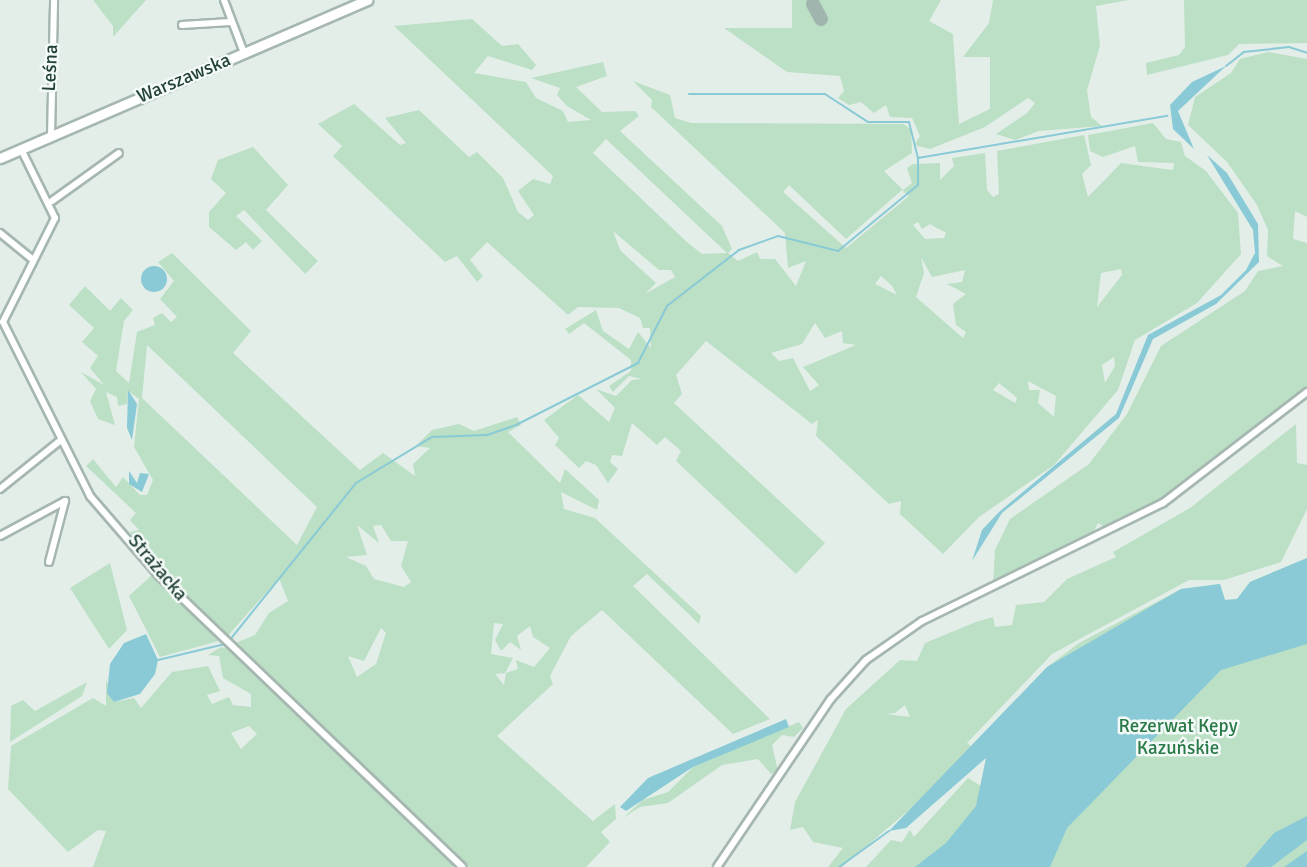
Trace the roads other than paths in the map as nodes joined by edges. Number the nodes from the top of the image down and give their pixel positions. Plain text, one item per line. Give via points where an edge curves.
1 (54, 0) edge
2 (225, 0) edge
3 (367, 0) edge
4 (230, 22) junction
5 (182, 25) dead end
6 (244, 53) junction
7 (51, 136) junction
8 (21, 149) junction
9 (119, 153) dead end
10 (0, 158) edge
11 (52, 201) junction
12 (0, 233) edge
13 (32, 259) junction
14 (1307, 392) edge
15 (61, 440) junction
16 (0, 489) edge
17 (0, 536) edge
18 (49, 562) dead end
19 (462, 867) edge
20 (717, 867) edge

1 - 7 street, Leśna
2 - 4 street
3 - 6 street, Warszawska
4 - 5 street
4 - 6 street
6 - 7 street, Warszawska
7 - 8 street, Warszawska
8 - 10 street, Warszawska
8 - 11 street
9 - 11 street
11 - 13 street, Strażacka via 55,218
12 - 13 street
13 - 15 street, Strażacka via 3,322
14 - 20 street via 1163,503 922,621 866,660 830,701
15 - 16 street
15 - 19 street, Strażacka via 90,496 227,643
17 - 18 street via 65,501

